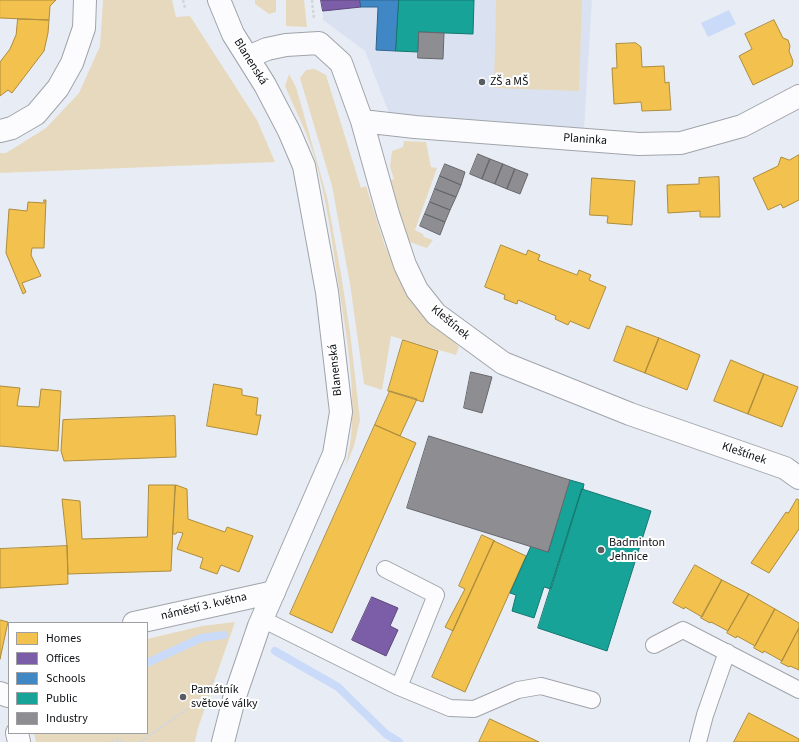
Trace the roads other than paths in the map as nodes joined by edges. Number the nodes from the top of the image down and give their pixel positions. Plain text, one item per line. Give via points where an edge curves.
1 (85, 0) edge
2 (218, 0) edge
3 (248, 57) junction
4 (799, 96) edge
5 (362, 121) junction
6 (0, 131) edge
7 (794, 469) edge
8 (385, 569) dead end
9 (274, 592) junction
10 (262, 618) junction
11 (139, 622) edge
12 (654, 645) dead end
13 (727, 652) junction
14 (399, 687) junction
15 (799, 690) edge
16 (592, 700) dead end
17 (223, 742) edge
18 (698, 742) edge

1 - 6 street via 84,28 72,63 58,88 36,114 12,128
2 - 3 street, Blanenská via 233,34
3 - 5 street, Kleštínek via 268,48 319,43 341,63
3 - 9 street, Blanenská via 289,131 304,166 327,292 341,412 334,454
4 - 5 street, Planinka via 742,126 681,143 639,144
5 - 7 street, Kleštínek via 405,265 417,290 436,314 503,363 630,414
8 - 14 lane via 436,595
9 - 10 street, Blanenská
9 - 11 street, náměstí 3. května
10 - 14 lane
10 - 17 street, Blanenská via 234,699
12 - 13 lane via 683,630
13 - 15 lane
13 - 18 lane
14 - 16 lane via 450,708 474,709 518,690 540,686

